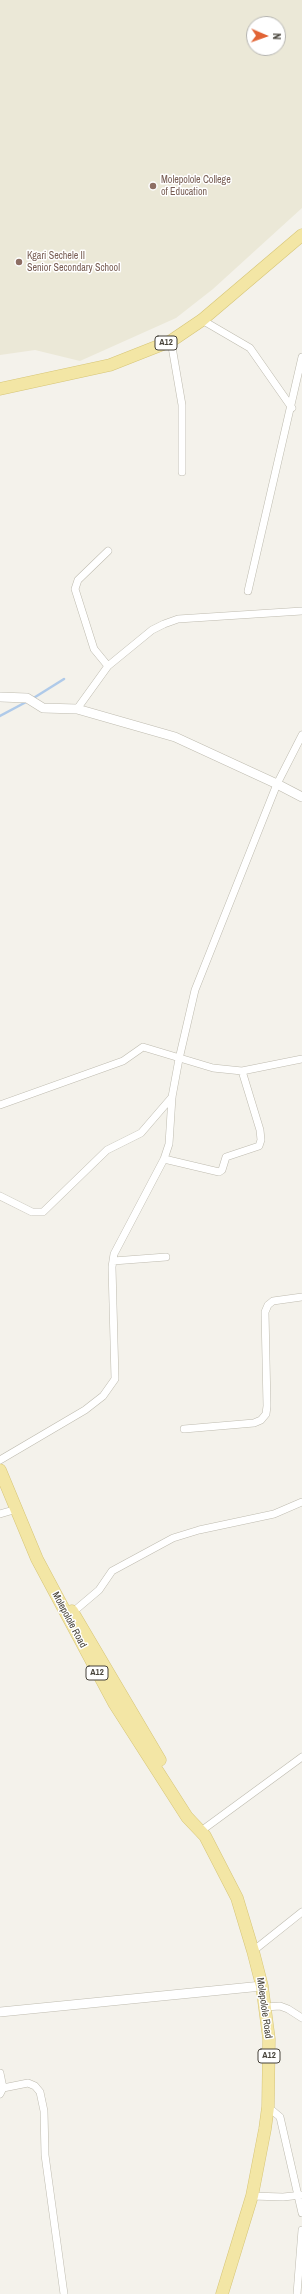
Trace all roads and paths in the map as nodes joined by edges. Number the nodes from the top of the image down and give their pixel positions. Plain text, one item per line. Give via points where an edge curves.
1 (302, 236) edge
2 (202, 320) junction
3 (171, 341) junction
4 (302, 357) edge
5 (0, 389) edge
6 (292, 408) junction
7 (182, 472) dead end
8 (108, 552) dead end
9 (248, 591) dead end
10 (302, 611) edge
11 (108, 666) junction
12 (0, 697) edge
13 (77, 709) junction
14 (302, 735) edge
15 (277, 784) junction
16 (302, 797) edge
17 (179, 1059) junction
18 (302, 1059) edge
19 (242, 1071) junction
20 (172, 1097) junction
21 (0, 1105) edge
22 (164, 1159) junction
23 (0, 1196) edge
24 (166, 1257) dead end
25 (113, 1261) junction
26 (302, 1297) edge
27 (184, 1430) dead end
28 (0, 1460) edge
29 (0, 1470) edge
30 (302, 1502) edge
31 (17, 1509) junction
32 (0, 1514) edge
33 (73, 1612) junction
34 (302, 1757) edge
35 (199, 1828) junction
36 (302, 1912) edge
37 (253, 1951) junction
38 (262, 1986) junction
39 (265, 2007) junction
40 (0, 2012) edge
41 (302, 2018) edge
42 (0, 2073) edge
43 (2, 2091) edge
44 (268, 2107) junction
45 (301, 2195) edge
46 (252, 2196) junction
47 (302, 2213) edge
48 (302, 2230) edge
49 (64, 2294) edge
50 (222, 2294) edge
51 (297, 2294) edge

1 - 2 main road, A12
2 - 3 main road, A12
2 - 6 street via 250,348
3 - 5 main road, A12 via 110,365
3 - 7 street via 182,405
4 - 6 street
6 - 9 street
8 - 11 street via 78,580 75,589 94,649
10 - 11 street via 178,619 152,630
11 - 13 street
12 - 13 street via 27,698 44,708
13 - 15 street via 175,737
14 - 15 street
15 - 16 street
15 - 17 street via 200,973
17 - 19 street via 213,1068
17 - 20 street
17 - 21 street via 143,1047 123,1061
18 - 19 street
19 - 22 street via 260,1130 259,1146 226,1156 219,1172
20 - 22 street via 170,1138
20 - 23 street via 141,1133 107,1150 43,1212 32,1212
22 - 25 street via 116,1248
24 - 25 street
25 - 28 street via 116,1379 111,1387 84,1410
26 - 27 street via 268,1305 267,1406 266,1414 261,1420 254,1423
29 - 31 main road, Molepolole Road / A12
30 - 33 street via 274,1514 173,1538 112,1571 99,1590
31 - 32 street
31 - 33 main road, Molepolole Road / A12 via 27,1523
31 - 35 main road, Molepolole Road / A12 via 37,1559 114,1703 187,1817
33 - 35 main road, Molepolole Road / A12 via 194,1814
34 - 35 street
35 - 37 main road, Molepolole Road / A12 via 236,1898
36 - 37 street
37 - 38 main road, Molepolole Road / A12
38 - 39 main road, Molepolole Road / A12
38 - 40 street
39 - 41 street via 280,2006
39 - 44 main road, Molepolole Road / A12 via 268,2039
42 - 43 street
43 - 49 street via 28,2083 40,2092 44,2112 45,2156
44 - 45 street via 280,2117 291,2170
44 - 46 main road, Molepolole Road / A12
45 - 46 street
45 - 47 street
46 - 50 main road, Molepolole Road / A12
48 - 51 street

